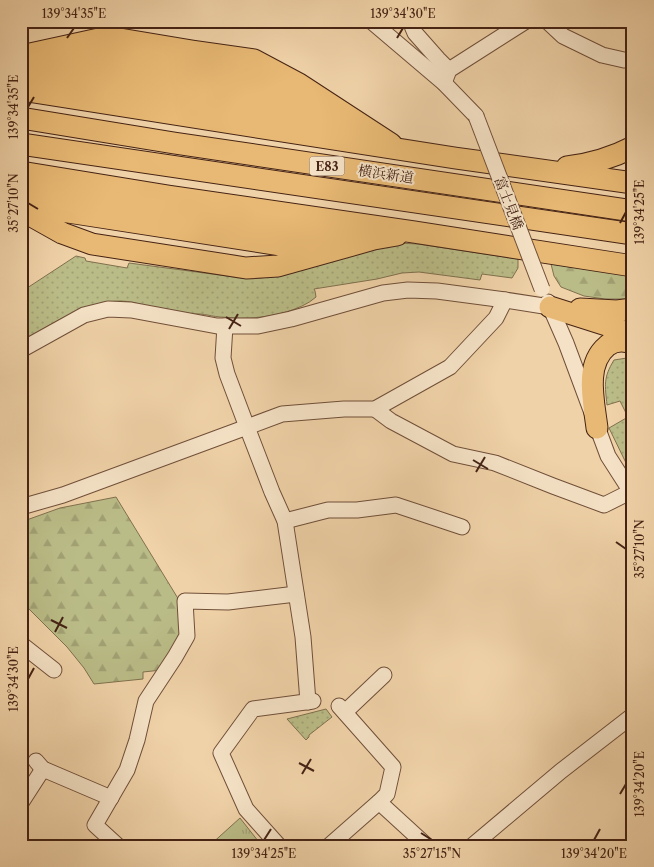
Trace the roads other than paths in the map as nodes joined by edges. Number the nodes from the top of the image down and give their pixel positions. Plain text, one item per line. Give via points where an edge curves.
1 (371, 21) edge
2 (410, 21) edge
3 (526, 21) edge
4 (547, 21) edge
5 (21, 57) edge
6 (633, 60) edge
7 (21, 74) edge
8 (447, 77) junction
9 (21, 90) edge
10 (333, 105) junction
11 (21, 118) edge
12 (368, 129) junction
13 (21, 144) edge
14 (633, 147) edge
15 (397, 148) junction
16 (527, 168) junction
17 (21, 172) edge
18 (633, 183) edge
19 (21, 188) edge
20 (21, 205) edge
21 (21, 210) edge
22 (633, 211) edge
23 (414, 232) junction
24 (633, 234) edge
25 (365, 241) junction
26 (327, 252) junction
27 (633, 266) edge
28 (546, 298) junction
29 (505, 300) junction
30 (628, 313) edge
31 (225, 326) junction
32 (633, 338) edge
33 (633, 343) edge
34 (21, 350) edge
35 (375, 409) junction
36 (247, 427) junction
37 (597, 428) junction
38 (632, 494) edge
39 (21, 507) edge
40 (285, 521) junction
41 (462, 527) dead end
42 (296, 594) junction
43 (21, 644) edge
44 (54, 670) dead end
45 (384, 675) dead end
46 (632, 716) edge
47 (111, 798) junction
48 (22, 800) edge
49 (380, 802) junction
50 (118, 846) edge
51 (279, 846) edge
52 (330, 846) edge
53 (427, 846) edge
54 (472, 846) edge

1 - 8 street
2 - 8 street
3 - 8 street
4 - 6 street via 564,36 602,55
5 - 10 highway
5 - 10 highway via 108,37 254,60
7 - 12 highway
8 - 28 street, 富士見橋, bridge via 476,116
9 - 15 highway
10 - 12 highway
11 - 22 highway, 横浜新道 / E83
12 - 15 highway
13 - 24 highway, 横浜新道 / E83
14 - 16 highway via 610,158 582,165
15 - 16 highway
16 - 18 highway
17 - 23 highway
19 - 25 highway
20 - 26 highway
21 - 26 highway via 62,233 92,244 246,268 278,266
23 - 25 highway
23 - 27 highway
25 - 26 highway
28 - 29 street
28 - 30 highway
28 - 32 highway
28 - 37 street, 富士見橋
29 - 31 street via 408,290 376,295 258,326
29 - 35 street via 496,318 450,367
31 - 34 street via 108,309 84,315
31 - 36 street via 223,358
33 - 37 highway via 617,341 609,344 594,364 592,382
35 - 36 street via 282,414
35 - 38 street via 453,454 495,463 604,505
36 - 39 street
36 - 40 street
37 - 38 street, 富士見橋 via 608,456
40 - 41 street via 328,510 396,505
40 - 42 street
42 - 47 street via 228,602 185,601 187,636 146,701 128,770
42 - 51 street via 310,701 253,709 221,753 246,809
43 - 44 street
45 - 49 street via 342,709 393,766 387,794
46 - 54 street
47 - 48 street via 40,765
47 - 50 street via 95,825
49 - 52 street
49 - 53 street

